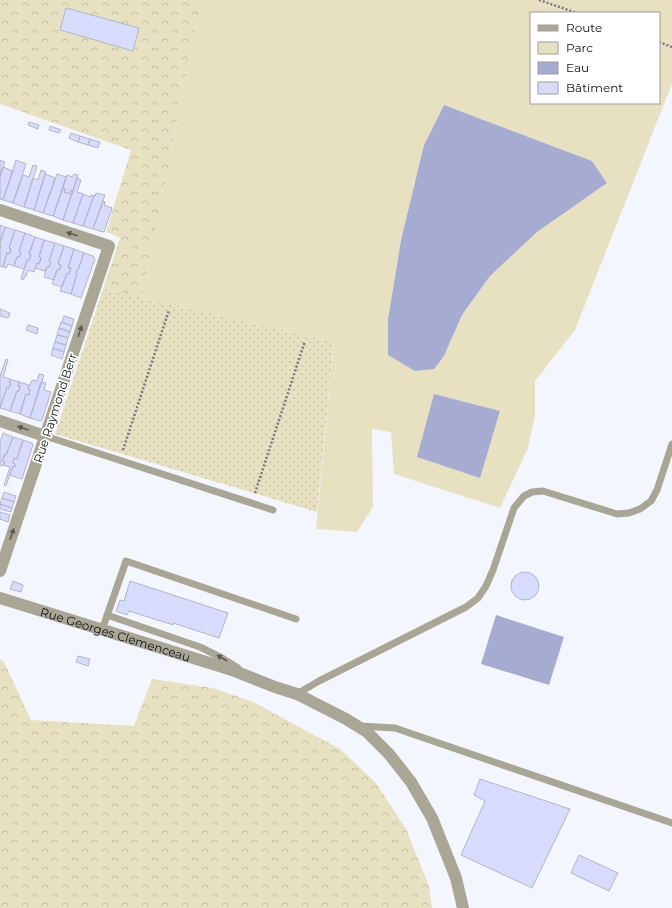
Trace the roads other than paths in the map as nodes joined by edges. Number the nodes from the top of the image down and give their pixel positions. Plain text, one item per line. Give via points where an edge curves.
1 (0, 210) edge
2 (0, 421) edge
3 (45, 436) junction
4 (672, 444) edge
5 (273, 510) dead end
6 (0, 571) edge
7 (0, 598) edge
8 (107, 615) junction
9 (296, 619) dead end
10 (102, 630) junction
11 (255, 679) junction
12 (297, 694) junction
13 (356, 725) junction
14 (672, 823) edge
15 (464, 908) edge

3 -> 1 street, Rue Raymond Berr via 109,246
3 -> 2 street
3 - 5 lane
6 -> 3 street, Rue Raymond Berr
4 - 12 lane via 658,490 651,501 629,514 617,514 543,491 524,496 514,508 493,570 478,598 466,607
7 - 10 street, Rue Georges Clemenceau
8 - 9 lane via 126,561
8 - 10 lane
11 -> 8 lane via 200,647
10 - 11 street, Rue Georges Clemenceau
11 - 12 street, Rue Georges Clemenceau
12 - 13 street, Rue Georges Clemenceau
13 - 14 lane via 395,728
13 - 15 street, Rue Georges Clemenceau via 389,754 411,782 432,818 456,878

